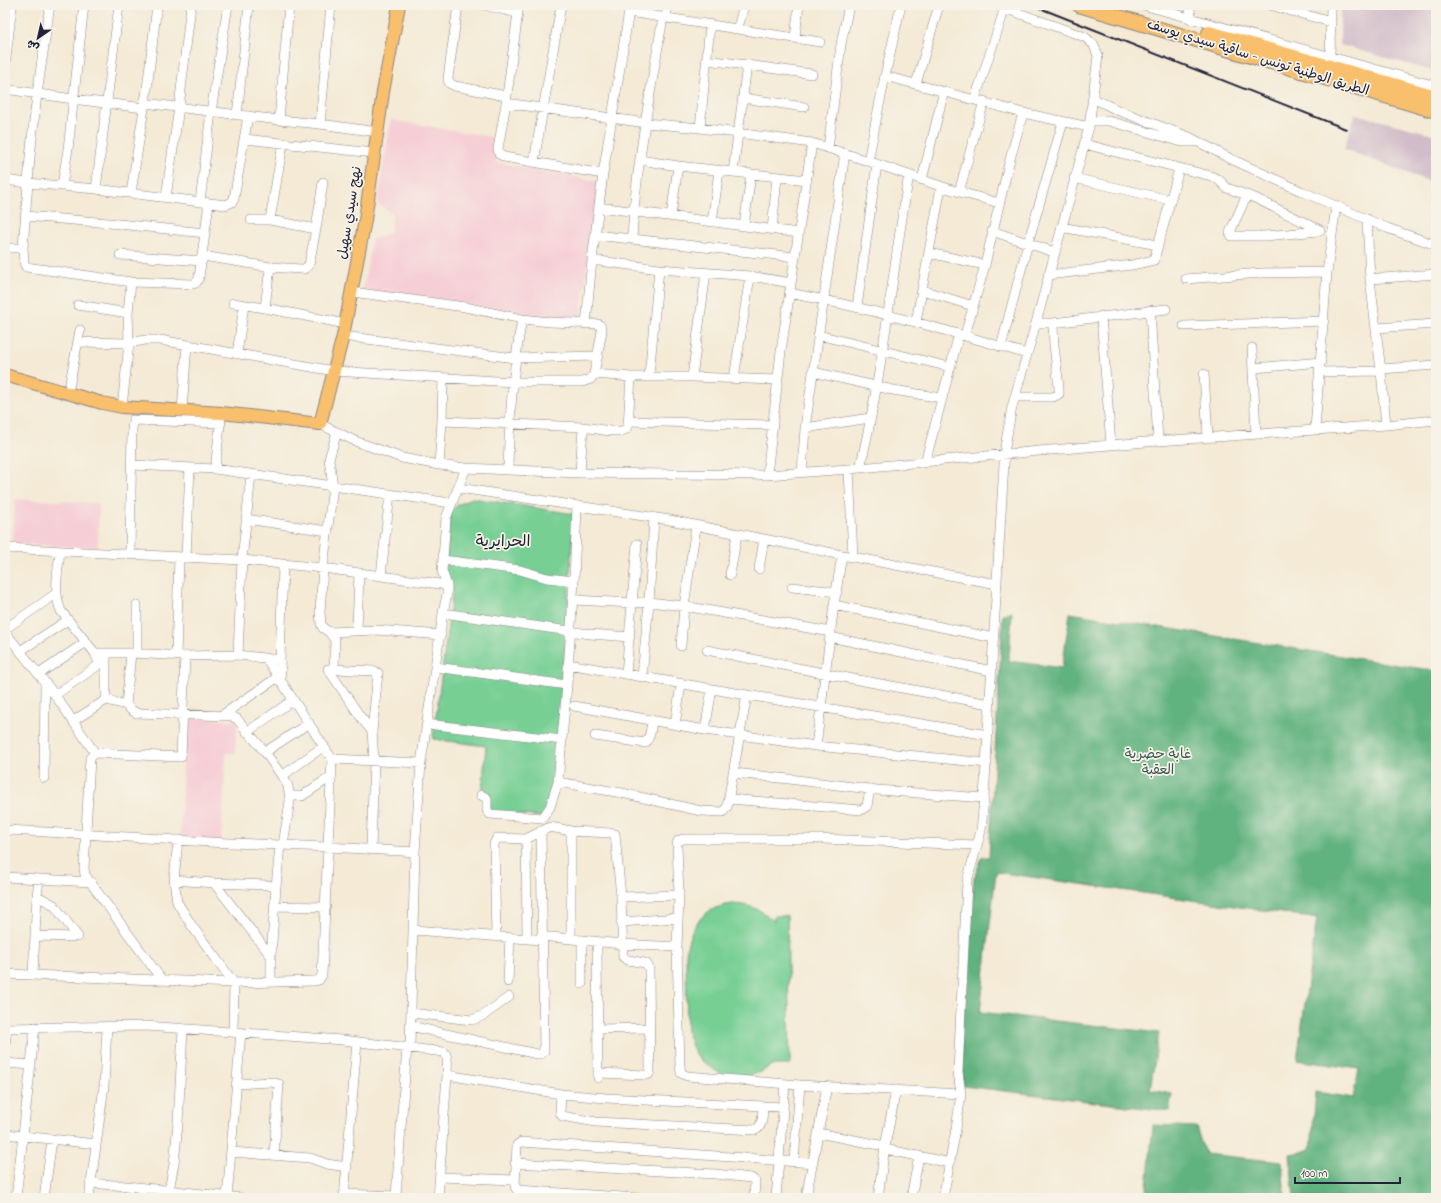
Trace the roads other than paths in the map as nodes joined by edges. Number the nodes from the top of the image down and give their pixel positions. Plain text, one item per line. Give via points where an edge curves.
1 (12, 5) edge
2 (50, 5) edge
3 (84, 5) edge
4 (119, 5) edge
5 (157, 5) edge
6 (191, 5) edge
7 (228, 5) edge
8 (248, 5) edge
9 (289, 5) edge
10 (331, 5) edge
11 (398, 5) edge
12 (458, 5) edge
13 (484, 5) edge
14 (561, 5) edge
15 (668, 5) edge
16 (744, 5) edge
17 (799, 5) edge
18 (848, 5) edge
19 (901, 5) edge
20 (939, 5) edge
21 (1079, 5) edge
22 (1110, 5) edge
23 (1143, 5) edge
24 (1189, 5) edge
25 (1270, 5) edge
26 (1331, 5) edge
27 (1001, 6) edge
28 (630, 8) edge
29 (518, 9) edge
30 (665, 17) junction
31 (1192, 20) junction
32 (1331, 22) junction
33 (710, 24) junction
34 (738, 28) junction
35 (795, 37) junction
36 (820, 42) dead end
37 (1330, 57) junction
38 (706, 60) junction
39 (747, 65) junction
40 (5, 67) edge
41 (812, 74) dead end
42 (885, 76) junction
43 (916, 84) junction
44 (1436, 86) edge
45 (5, 89) edge
46 (944, 91) junction
47 (37, 94) junction
48 (1436, 97) edge
49 (743, 98) junction
50 (73, 99) junction
51 (506, 99) junction
52 (975, 99) junction
53 (1093, 100) junction
54 (984, 102) junction
55 (107, 103) junction
56 (144, 105) junction
57 (179, 107) junction
58 (804, 108) dead end
59 (543, 109) junction
60 (1436, 111) edge
61 (211, 112) junction
62 (1023, 113) junction
63 (237, 115) junction
64 (248, 116) junction
65 (612, 118) junction
66 (279, 120) junction
67 (1063, 122) junction
68 (646, 123) junction
69 (320, 124) junction
70 (1089, 124) junction
71 (700, 128) junction
72 (378, 132) junction
73 (737, 133) junction
74 (245, 139) junction
75 (1197, 142) junction
76 (283, 143) junction
77 (812, 144) junction
78 (1084, 144) junction
79 (828, 148) junction
80 (374, 154) junction
81 (845, 154) junction
82 (640, 160) junction
83 (534, 162) junction
84 (872, 163) junction
85 (678, 166) junction
86 (1179, 169) junction
87 (719, 171) junction
88 (733, 172) junction
89 (604, 174) junction
90 (751, 174) junction
91 (909, 176) junction
92 (778, 177) junction
93 (1074, 178) junction
94 (5, 180) edge
95 (807, 180) junction
96 (922, 180) junction
97 (323, 182) dead end
98 (28, 183) junction
99 (62, 186) junction
100 (942, 187) junction
101 (96, 189) junction
102 (959, 192) junction
103 (132, 193) junction
104 (1247, 195) junction
105 (166, 197) junction
106 (1170, 200) junction
107 (200, 202) junction
108 (209, 203) junction
109 (999, 203) junction
110 (1336, 206) junction
111 (599, 208) junction
112 (633, 211) junction
113 (25, 216) junction
114 (671, 216) junction
115 (1367, 219) junction
116 (251, 220) dead end
117 (270, 220) junction
118 (712, 222) junction
119 (744, 226) junction
120 (1061, 227) junction
121 (316, 229) junction
122 (772, 230) junction
123 (1320, 230) junction
124 (1332, 230) junction
125 (992, 231) junction
126 (205, 233) junction
127 (799, 233) junction
128 (595, 234) junction
129 (632, 238) junction
130 (1028, 244) junction
131 (1158, 245) junction
132 (1436, 245) edge
133 (5, 248) edge
134 (23, 248) junction
135 (1054, 252) junction
136 (929, 253) junction
137 (120, 255) dead end
138 (795, 257) junction
139 (202, 258) junction
140 (592, 260) junction
141 (985, 265) junction
142 (270, 267) junction
143 (660, 269) junction
144 (1327, 272) junction
145 (706, 273) junction
146 (1436, 274) edge
147 (1048, 275) junction
148 (750, 276) junction
149 (1186, 279) dead end
150 (1370, 279) junction
151 (131, 282) junction
152 (791, 283) junction
153 (922, 290) junction
154 (352, 292) junction
155 (790, 293) junction
156 (824, 299) junction
157 (233, 303) dead end
158 (78, 305) dead end
159 (244, 305) junction
160 (973, 306) junction
161 (857, 307) junction
162 (265, 308) junction
163 (1166, 309) dead end
164 (1150, 310) junction
165 (128, 313) junction
166 (888, 315) junction
167 (1101, 316) junction
168 (522, 319) junction
169 (1324, 321) junction
170 (916, 322) junction
171 (1036, 323) junction
172 (1053, 323) junction
173 (346, 324) junction
174 (586, 324) junction
175 (1436, 324) edge
176 (1184, 326) dead end
177 (1376, 328) junction
178 (80, 330) dead end
179 (962, 334) junction
180 (343, 336) junction
181 (818, 336) junction
182 (78, 342) junction
183 (129, 343) junction
184 (187, 345) junction
185 (1001, 346) junction
186 (1252, 348) dead end
187 (882, 351) junction
188 (237, 354) junction
189 (1027, 354) junction
190 (598, 356) junction
191 (515, 358) junction
192 (1321, 362) junction
193 (1436, 365) edge
194 (950, 367) junction
195 (1254, 368) junction
196 (1381, 370) junction
197 (334, 371) junction
198 (813, 372) junction
199 (1320, 372) junction
200 (5, 374) edge
201 (594, 374) junction
202 (1204, 374) dead end
203 (649, 376) junction
204 (631, 377) junction
205 (692, 377) junction
206 (443, 378) junction
207 (734, 378) junction
208 (777, 380) junction
209 (513, 382) junction
210 (876, 387) junction
211 (68, 393) junction
212 (1015, 397) junction
213 (942, 398) junction
214 (122, 407) junction
215 (182, 411) junction
216 (134, 414) junction
217 (221, 418) junction
218 (870, 418) junction
219 (1436, 420) edge
220 (442, 421) junction
221 (628, 421) junction
222 (510, 423) junction
223 (320, 424) junction
224 (1386, 425) junction
225 (774, 426) junction
226 (582, 427) junction
227 (805, 428) junction
228 (1315, 429) junction
229 (337, 432) junction
230 (1256, 434) junction
231 (1208, 437) junction
232 (1158, 441) junction
233 (1111, 445) junction
234 (1004, 454) junction
235 (925, 463) junction
236 (132, 465) junction
237 (439, 465) junction
238 (190, 468) junction
239 (466, 468) junction
240 (860, 468) junction
241 (215, 469) junction
242 (508, 469) junction
243 (849, 469) junction
244 (802, 472) junction
245 (580, 473) junction
246 (251, 475) junction
247 (767, 475) junction
248 (333, 486) junction
249 (459, 488) junction
250 (390, 494) junction
251 (451, 503) junction
252 (577, 507) junction
253 (654, 518) junction
254 (246, 519) junction
255 (696, 526) junction
256 (328, 531) junction
257 (737, 534) junction
258 (764, 539) junction
259 (637, 544) dead end
260 (5, 548) edge
261 (60, 551) junction
262 (130, 555) junction
263 (842, 555) junction
264 (182, 557) junction
265 (852, 557) junction
266 (242, 560) junction
267 (443, 560) junction
268 (283, 565) junction
269 (323, 568) junction
270 (760, 568) dead end
271 (359, 573) junction
272 (730, 575) dead end
273 (381, 576) junction
274 (574, 581) junction
275 (997, 584) junction
276 (447, 585) junction
277 (792, 587) dead end
278 (836, 592) junction
279 (57, 593) junction
280 (573, 600) junction
281 (649, 602) junction
282 (633, 603) junction
283 (137, 605) dead end
284 (834, 605) junction
285 (684, 606) junction
286 (443, 613) junction
287 (68, 620) junction
288 (5, 630) edge
289 (357, 630) junction
290 (570, 631) junction
291 (330, 632) junction
292 (830, 634) junction
293 (441, 635) junction
294 (630, 637) junction
295 (994, 638) junction
296 (86, 642) junction
297 (681, 646) dead end
298 (707, 650) dead end
299 (20, 651) junction
300 (95, 653) junction
301 (106, 653) junction
302 (134, 653) junction
303 (180, 655) junction
304 (238, 655) junction
305 (266, 658) junction
306 (280, 660) junction
307 (568, 664) junction
308 (436, 666) junction
309 (334, 669) junction
310 (992, 671) junction
311 (39, 674) junction
312 (626, 674) junction
313 (825, 674) junction
314 (642, 677) junction
315 (280, 679) junction
316 (45, 683) junction
317 (681, 684) junction
318 (567, 685) junction
319 (712, 689) junction
320 (55, 695) junction
321 (748, 695) junction
322 (106, 700) junction
323 (293, 700) junction
324 (990, 704) junction
325 (126, 705) junction
326 (574, 706) dead end
327 (821, 706) junction
328 (183, 715) junction
329 (221, 716) junction
330 (652, 720) junction
331 (73, 721) junction
332 (309, 724) junction
333 (427, 724) junction
334 (675, 725) junction
335 (705, 730) junction
336 (372, 731) junction
337 (247, 732) junction
338 (988, 735) junction
339 (595, 736) dead end
340 (739, 736) junction
341 (562, 740) junction
342 (324, 746) junction
343 (816, 746) junction
344 (265, 752) junction
345 (95, 753) junction
346 (332, 759) junction
347 (374, 760) junction
348 (421, 763) junction
349 (987, 763) junction
350 (734, 773) junction
351 (282, 776) junction
352 (332, 776) junction
353 (44, 778) dead end
354 (558, 782) junction
355 (870, 789) junction
356 (481, 795) dead end
357 (289, 796) junction
358 (984, 798) junction
359 (729, 799) junction
360 (5, 830) edge
361 (541, 831) junction
362 (571, 831) junction
363 (86, 834) junction
364 (526, 839) junction
365 (178, 840) junction
366 (977, 844) junction
367 (282, 845) junction
368 (329, 848) junction
369 (371, 849) junction
370 (415, 852) junction
371 (5, 877) edge
372 (39, 879) junction
373 (174, 880) junction
374 (91, 882) junction
375 (214, 883) junction
376 (276, 888) junction
377 (679, 895) junction
378 (37, 896) junction
379 (621, 897) junction
380 (274, 906) junction
381 (326, 907) junction
382 (678, 918) junction
383 (622, 922) junction
384 (414, 930) junction
385 (35, 936) junction
386 (496, 936) junction
387 (510, 937) junction
388 (528, 938) junction
389 (541, 938) junction
390 (571, 938) junction
391 (582, 940) junction
392 (597, 942) junction
393 (622, 944) junction
394 (678, 946) junction
395 (271, 956) junction
396 (5, 974) edge
397 (33, 974) junction
398 (162, 980) junction
399 (271, 982) junction
400 (508, 982) dead end
401 (234, 983) junction
402 (582, 984) dead end
403 (509, 998) dead end
404 (411, 1013) junction
405 (410, 1026) junction
406 (35, 1027) junction
407 (107, 1027) junction
408 (6, 1028) edge
409 (183, 1028) junction
410 (649, 1028) junction
411 (598, 1029) junction
412 (237, 1032) junction
413 (357, 1042) junction
414 (5, 1046) edge
415 (409, 1047) junction
416 (5, 1063) edge
417 (31, 1065) junction
418 (447, 1075) junction
419 (236, 1084) junction
420 (785, 1084) junction
421 (800, 1085) junction
422 (827, 1086) junction
423 (896, 1090) junction
424 (561, 1094) junction
425 (961, 1094) junction
426 (763, 1106) junction
427 (783, 1107) junction
428 (818, 1133) junction
429 (5, 1134) edge
430 (23, 1136) junction
431 (52, 1140) junction
432 (96, 1144) junction
433 (885, 1147) junction
434 (231, 1152) junction
435 (274, 1155) junction
436 (919, 1156) junction
437 (779, 1161) junction
438 (794, 1161) junction
439 (813, 1163) junction
440 (950, 1163) junction
441 (515, 1164) junction
442 (346, 1167) junction
443 (440, 1177) junction
444 (514, 1180) junction
445 (90, 1183) junction
446 (141, 1188) junction
447 (169, 1190) junction
448 (344, 1196) edge
449 (396, 1197) edge
450 (16, 1198) edge
451 (44, 1198) edge
452 (89, 1198) edge
453 (140, 1198) edge
454 (227, 1198) edge
455 (242, 1198) edge
456 (438, 1198) edge
457 (637, 1198) edge
458 (754, 1198) edge
459 (776, 1198) edge
460 (806, 1198) edge
461 (878, 1198) edge
462 (911, 1198) edge
463 (943, 1198) edge

1 - 40 street
2 - 47 street
3 - 50 street
4 - 55 street
5 - 56 street
6 - 57 street
7 - 61 street
8 - 63 street
9 - 66 street
10 - 69 street
11 - 72 main road, نهج سيدي سهيل
12 - 51 street via 449,83
13 - 29 street
14 - 59 street
15 - 30 street
16 - 34 street
17 - 35 street
18 - 79 street
19 - 42 street
20 - 43 street
21 - 60 highway, الطريق الوطنية تونس - ساقية سيدي يوسف
22 - 48 highway, الطريق الوطنية تونس - ساقية سيدي يوسف
23 - 31 street
24 - 31 street
25 - 32 street
26 - 32 street
27 - 52 street
27 - 53 street via 1090,40 1098,56
28 - 30 street
28 - 65 street
29 - 51 street
30 - 33 street
30 - 68 street
31 - 37 street
32 - 37 street
33 - 34 street
33 - 38 street
34 - 35 street
35 - 36 street
37 - 44 street
38 - 39 street
38 - 71 street
39 - 41 street
39 - 49 street
42 - 43 street
42 - 84 street
43 - 46 street
45 - 47 street
46 - 52 street
46 - 96 street
47 - 50 street
47 - 98 street
49 - 58 street
49 - 73 street
50 - 55 street
50 - 99 street
51 - 59 street
51 - 83 street via 499,154
52 - 54 street
53 - 70 street
53 - 75 street
54 - 62 street
54 - 102 street
55 - 56 street
55 - 101 street
56 - 57 street
56 - 103 street
57 - 61 street
57 - 105 street
59 - 65 street
59 - 83 street
61 - 63 street
61 - 107 street
62 - 67 street
62 - 109 street
63 - 64 street
64 - 66 street
64 - 74 street
65 - 68 street
65 - 89 street
66 - 69 street
67 - 70 street
67 - 130 street
68 - 71 street
68 - 82 street
69 - 72 street
70 - 75 street via 1109,121 1182,142
70 - 78 street
71 - 73 street
72 - 80 main road, نهج سيدي سهيل
73 - 77 street
73 - 88 street
74 - 76 street
74 - 108 street via 234,199 226,205
75 - 110 street
76 - 80 street
76 - 117 street
77 - 79 street
77 - 95 street
78 - 86 street
78 - 93 street
79 - 81 street
80 - 154 main road, نهج سيدي سهيل
81 - 84 street
81 - 156 street
82 - 85 street
82 - 112 street
83 - 89 street
84 - 91 street
84 - 161 street
85 - 87 street
85 - 114 street
86 - 104 street via 1211,176 1227,188
86 - 106 street
87 - 88 street
87 - 118 street
88 - 90 street
89 - 111 street
90 - 92 street
90 - 119 street
91 - 96 street
91 - 166 street
92 - 95 street
92 - 122 street
93 - 106 street
93 - 120 street
94 - 98 street
95 - 127 street
96 - 100 street
97 - 121 street
98 - 99 street
98 - 113 street
99 - 101 street
100 - 102 street
100 - 136 street
101 - 103 street
102 - 109 street
103 - 105 street
104 - 123 street
104 - 123 street via 1231,230 1232,236 1264,236
105 - 107 street
106 - 131 street
107 - 108 street
108 - 126 street
109 - 125 street
110 - 115 street
110 - 124 street
111 - 112 street
111 - 128 street
112 - 114 street
112 - 129 street
113 - 126 street
113 - 134 street
114 - 118 street
115 - 132 street
115 - 150 street
116 - 117 street
117 - 121 street
118 - 119 street
119 - 122 street
120 - 131 street
120 - 135 street
121 - 142 street via 309,265 306,268
122 - 127 street
123 - 124 street
124 - 144 street
125 - 130 street
125 - 141 street
126 - 139 street
127 - 138 street
128 - 129 street
128 - 140 street
129 - 138 street
130 - 135 street
130 - 185 street
131 - 147 street via 1155,259 1151,262
133 - 134 street
134 - 151 street via 24,263 28,268
135 - 147 street
136 - 141 street
136 - 153 street
137 - 139 street
138 - 152 street
139 - 142 street
139 - 151 street via 198,281 193,284
140 - 143 street
140 - 174 street
141 - 160 street
142 - 162 street
143 - 145 street
143 - 203 street
144 - 149 street via 1261,273
144 - 169 street
145 - 148 street
145 - 205 street
146 - 150 street
147 - 171 street
148 - 152 street
148 - 207 street
150 - 177 street
151 - 165 street
152 - 155 street
153 - 160 street
153 - 170 street
154 - 168 street via 465,307
154 - 173 main road, نهج سيدي سهيل
155 - 156 street
155 - 208 street
156 - 161 street
156 - 181 street
157 - 159 street
158 - 165 street
159 - 162 street
159 - 188 street
160 - 179 street
161 - 166 street
162 - 173 street
163 - 164 street
164 - 167 street
164 - 232 street
165 - 183 street
166 - 170 street
166 - 187 street
167 - 172 street
167 - 233 street
168 - 174 street
168 - 191 street
169 - 176 street
169 - 192 street
170 - 179 street
171 - 172 street
171 - 189 street
172 - 212 street via 1059,394 1053,397
173 - 180 main road, نهج سيدي سهيل
174 - 190 street via 598,324 602,328
175 - 177 street
177 - 196 street
178 - 182 street
179 - 185 street
179 - 194 street
180 - 191 street
180 - 197 main road, نهج سيدي سهيل
181 - 187 street
181 - 198 street
182 - 183 street
182 - 211 street
183 - 184 street via 160,340
183 - 214 street
184 - 188 street
184 - 215 street
185 - 189 street
186 - 195 street
187 - 194 street
187 - 210 street
188 - 197 street
189 - 212 street
190 - 191 street
190 - 201 street
191 - 209 street
192 - 195 street
192 - 199 street
193 - 196 street
194 - 213 street
195 - 230 street
196 - 199 street
196 - 224 street
197 - 206 street
197 - 223 main road, نهج سيدي سهيل
198 - 210 street
198 - 227 street
199 - 228 street
200 - 211 main road
201 - 204 street
201 - 209 street via 591,379 582,382
202 - 231 street
203 - 204 street
203 - 205 street
204 - 221 street
205 - 207 street
206 - 209 street
206 - 220 street
207 - 208 street
208 - 225 street
209 - 222 street
210 - 213 street
210 - 218 street
211 - 214 main road
212 - 234 street
213 - 235 street
214 - 216 main road
215 - 216 main road
215 - 217 main road
216 - 217 street
216 - 236 street
217 - 223 main road
217 - 241 street
218 - 227 street
218 - 240 street
219 - 224 street
220 - 222 street
220 - 237 street
221 - 225 street
221 - 226 street via 627,429 621,431
222 - 226 street
222 - 242 street
223 - 229 street
224 - 228 street
225 - 247 street
226 - 245 street
227 - 244 street
228 - 230 street
229 - 237 street via 402,458
229 - 248 street via 329,459
230 - 231 street
231 - 232 street
232 - 233 street
233 - 234 street
234 - 235 street
234 - 275 street
235 - 240 street
236 - 238 street
236 - 262 street
237 - 239 street
238 - 241 street
238 - 264 street
239 - 242 street
239 - 249 street
240 - 243 street
241 - 246 street
242 - 245 street
243 - 244 street
243 - 265 street
244 - 247 street
245 - 247 street
246 - 248 street
246 - 254 street
248 - 250 street
248 - 256 street
249 - 251 street
249 - 252 street
250 - 251 street
250 - 273 street
251 - 267 street via 446,518
252 - 253 street
252 - 274 street
253 - 255 street
253 - 281 street
254 - 256 street
254 - 266 street
255 - 257 street
255 - 285 street
256 - 269 street
257 - 258 street
257 - 272 street
258 - 263 street
258 - 270 street
259 - 282 street
260 - 261 street
261 - 262 street
261 - 279 street
262 - 264 street
263 - 265 street
263 - 278 street
264 - 266 street
264 - 303 street
265 - 275 street
266 - 268 street
266 - 304 street
267 - 274 street via 520,570 547,578
267 - 276 street via 442,574
268 - 269 street
268 - 306 street
269 - 271 street
269 - 291 street via 321,624
271 - 273 street
271 - 289 street
273 - 276 street
274 - 280 street
275 - 295 street
276 - 286 street
277 - 278 street
278 - 284 street
279 - 287 street via 58,604
279 - 288 street
280 - 282 street
280 - 290 street
281 - 282 street
281 - 285 street
281 - 314 street
282 - 294 street
283 - 302 street
284 - 292 street
284 - 295 street
285 - 292 street
285 - 297 street
286 - 290 street
286 - 293 street
287 - 296 street
287 - 299 street
288 - 299 street
289 - 291 street
289 - 293 street
290 - 294 street
290 - 307 street
291 - 309 street via 336,643
292 - 310 street
292 - 313 street
293 - 308 street
294 - 312 street
295 - 310 street
296 - 300 street
296 - 311 street
298 - 313 street
299 - 311 street
300 - 301 street
300 - 320 street via 99,663 97,666
301 - 302 street
301 - 322 street
302 - 303 street
302 - 325 street
303 - 304 street
303 - 328 street
304 - 305 street
305 - 306 street
305 - 315 street
306 - 315 street
307 - 312 street
307 - 318 street
308 - 318 street
308 - 333 street
309 - 336 street via 328,669
309 - 336 street via 378,673
310 - 324 street
311 - 316 street
312 - 314 street
313 - 324 street
313 - 327 street
314 - 317 street
315 - 323 street
315 - 329 street
316 - 320 street
316 - 353 street
317 - 319 street
317 - 334 street
318 - 341 street
319 - 321 street
319 - 335 street
320 - 331 street
321 - 327 street
321 - 340 street
322 - 325 street
322 - 331 street
323 - 332 street
323 - 337 street
324 - 338 street
325 - 328 street via 136,713
326 - 330 street
327 - 338 street
327 - 343 street
328 - 329 street
328 - 345 street via 180,758
329 - 337 street via 234,717
330 - 334 street
330 - 339 street via 650,734 645,743
331 - 345 street
332 - 342 street
332 - 344 street
333 - 341 street
333 - 348 street
334 - 335 street
335 - 340 street
336 - 347 street
337 - 344 street
338 - 349 street
340 - 343 street
340 - 350 street
341 - 354 street
342 - 346 street
342 - 351 street
343 - 349 street
344 - 351 street
345 - 363 street via 90,758
346 - 347 street
346 - 352 street
347 - 348 street
347 - 369 street
348 - 370 street
349 - 358 street
350 - 355 street
350 - 359 street
351 - 357 street via 288,786
352 - 357 street via 302,796
352 - 368 street
354 - 356 street via 550,806 542,818 490,814 487,810 487,798
354 - 359 street via 701,811 724,812
355 - 358 street
355 - 359 street via 867,806 861,810
357 - 367 street
358 - 366 street
360 - 363 street
361 - 362 street via 550,827
361 - 364 street
361 - 389 street
362 - 379 street via 615,834
362 - 390 street
363 - 365 street
363 - 374 street via 84,872
364 - 386 street via 496,838 494,841
364 - 388 street
365 - 367 street
365 - 373 street
366 - 377 street via 822,839 683,839 678,841 677,846
366 - 425 street via 967,881 958,1072
367 - 368 street
367 - 376 street
368 - 369 street
368 - 381 street
369 - 370 street
370 - 384 street
371 - 372 street
372 - 374 street
372 - 378 street
373 - 375 street
373 - 401 street via 182,910
374 - 398 street
375 - 376 street via 267,885
375 - 395 street
376 - 380 street
377 - 379 street
377 - 382 street
378 - 385 street
378 - 385 street via 54,905 78,937
379 - 383 street
380 - 381 street
380 - 395 street
381 - 399 street via 321,978 315,981
382 - 383 street
382 - 394 street
383 - 393 street
384 - 386 street
384 - 404 street
385 - 397 street
386 - 387 street
387 - 388 street
387 - 400 street
388 - 389 street
389 - 390 street
389 - 405 street via 545,1048 542,1053 531,1053
390 - 391 street
391 - 392 street
391 - 402 street
392 - 393 street
392 - 411 street
393 - 394 street
393 - 410 street via 624,958 648,966
394 - 420 street via 682,1073 686,1076
395 - 399 street
396 - 397 street
397 - 398 street
398 - 401 street
399 - 401 street
401 - 412 street
403 - 404 street via 472,1020
404 - 405 street
405 - 415 street
406 - 407 street
406 - 408 street
406 - 417 street
407 - 409 street
407 - 432 street via 104,1086
408 - 414 street
409 - 412 street
409 - 447 street via 178,1123
410 - 411 street
410 - 411 street via 649,1074 645,1075 598,1075
412 - 413 street
412 - 419 street
413 - 415 street
413 - 442 street
415 - 418 street via 445,1053
415 - 449 street
416 - 417 street
417 - 430 street
418 - 424 street
418 - 443 street
419 - 434 street
419 - 435 street via 279,1084
420 - 421 street
420 - 427 street
421 - 422 street
421 - 438 street
422 - 423 street
422 - 428 street
423 - 425 street
423 - 433 street
424 - 426 street
424 - 426 street via 562,1116 596,1122 755,1130 761,1124
425 - 440 street
426 - 427 street
427 - 437 street
428 - 433 street
428 - 439 street
429 - 430 street
430 - 431 street
430 - 450 street
431 - 432 street
431 - 451 street
432 - 445 street
433 - 436 street
433 - 461 street
434 - 435 street
434 - 454 street
435 - 442 street via 310,1158
436 - 440 street
436 - 462 street
437 - 438 street
437 - 441 street via 521,1142 517,1144
437 - 459 street
438 - 439 street
439 - 460 street
440 - 463 street
441 - 444 street
441 - 458 street via 751,1178 755,1181
442 - 448 street
443 - 444 street
443 - 456 street
444 - 457 street via 514,1188 519,1190
445 - 446 street
445 - 452 street
446 - 447 street
446 - 453 street
447 - 454 street
448 - 449 street
454 - 455 street

